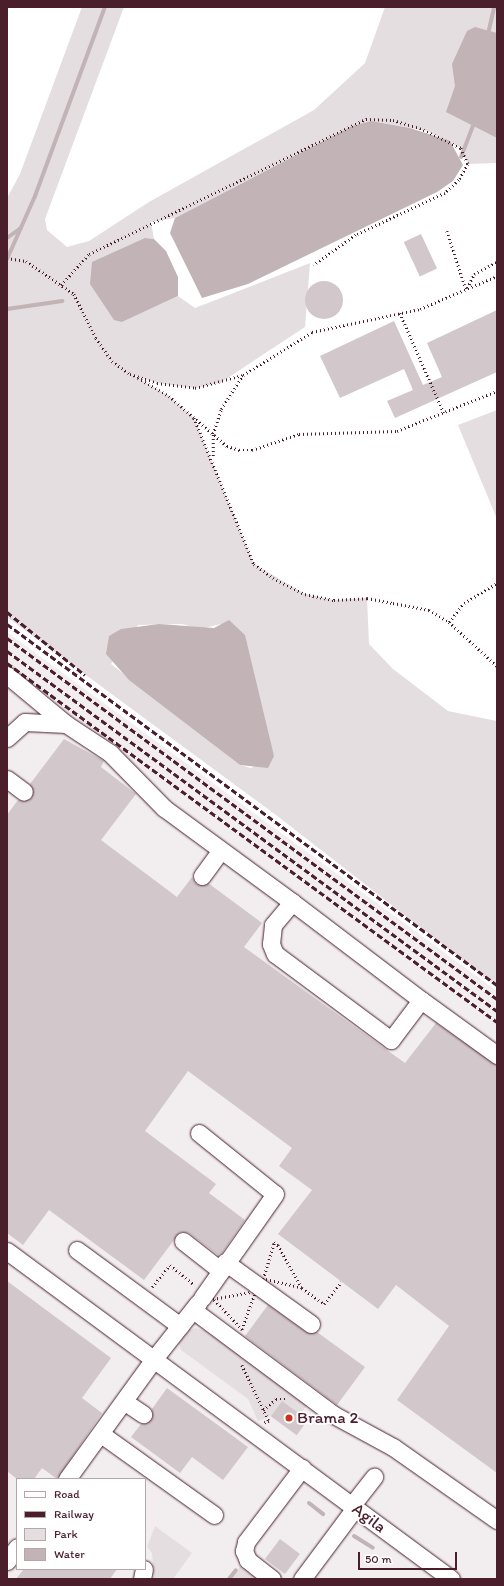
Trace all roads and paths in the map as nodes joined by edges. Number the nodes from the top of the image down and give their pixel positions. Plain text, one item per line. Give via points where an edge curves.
1 (446, 231) dead end
2 (7, 258) edge
3 (497, 262) edge
4 (314, 265) dead end
5 (497, 276) edge
6 (61, 285) junction
7 (466, 289) junction
8 (400, 313) junction
9 (130, 374) junction
10 (243, 375) junction
11 (497, 391) edge
12 (444, 413) junction
13 (194, 418) junction
14 (213, 434) junction
15 (213, 459) junction
16 (497, 583) edge
17 (449, 622) junction
18 (497, 666) edge
19 (7, 675) edge
20 (66, 724) junction
21 (7, 738) edge
22 (7, 779) edge
23 (24, 792) dead end
24 (220, 851) junction
25 (202, 876) dead end
26 (292, 902) junction
27 (421, 1000) junction
28 (497, 1055) edge
29 (199, 1133) dead end
30 (183, 1241) dead end
31 (77, 1250) dead end
32 (7, 1251) edge
33 (222, 1266) junction
34 (341, 1282) dead end
35 (155, 1286) dead end
36 (302, 1288) junction
37 (201, 1299) junction
38 (312, 1324) dead end
39 (180, 1326) junction
40 (238, 1358) dead end
41 (153, 1360) junction
42 (125, 1402) junction
43 (291, 1402) dead end
44 (263, 1410) junction
45 (143, 1414) dead end
46 (260, 1425) dead end
47 (101, 1434) junction
48 (302, 1468) junction
49 (374, 1477) dead end
50 (68, 1478) edge
51 (353, 1507) junction
52 (214, 1514) dead end
53 (497, 1520) edge
54 (16, 1548) edge
55 (7, 1561) edge
56 (272, 1579) edge
57 (302, 1579) edge
58 (451, 1579) edge

1 - 7 path
2 - 6 path via 26,262
3 - 7 path via 474,274
4 - 6 path via 323,255 356,235 444,193 459,180 468,164 461,148 420,128 393,120 366,119 89,254
5 - 7 path
6 - 9 path via 78,300 96,338 112,361
7 - 8 path via 420,309
8 - 10 path via 312,332
8 - 12 path
9 - 10 path via 157,383 195,388
9 - 13 path via 169,396
10 - 14 path via 221,408
11 - 12 path
12 - 14 path via 397,431 299,434 252,450 227,446
13 - 14 path
13 - 15 path
14 - 15 path
15 - 17 path via 254,564 273,578 305,594 334,600 367,598 429,610
16 - 17 path via 464,603
17 - 18 path
19 - 20 lane
20 - 21 lane via 25,722
20 - 24 lane via 110,753 164,808
22 - 23 lane
24 - 25 lane
24 - 26 lane
26 - 27 lane
26 - 27 lane via 273,925 271,944 275,954 391,1040
27 - 28 lane
29 - 33 lane via 276,1194
30 - 33 lane
31 - 39 lane
32 - 41 lane, Agila
33 - 37 lane
33 - 38 lane
34 - 36 path via 324,1304
35 - 37 path via 170,1265
36 - 36 path via 263,1280 274,1242 278,1245
37 - 37 path via 242,1330 256,1291 249,1293
37 - 39 lane
37 - 53 lane via 334,1415 393,1447
39 - 41 lane
40 - 44 path
41 - 42 lane
41 - 48 lane, Agila
42 - 45 lane
42 - 47 lane
43 - 44 path via 276,1399
44 - 46 path via 269,1421
47 - 50 lane
47 - 52 lane
48 - 51 lane, Agila
48 - 56 lane via 246,1542 244,1551 248,1560
49 - 51 lane
51 - 57 lane
51 - 58 lane, Agila
54 - 55 lane

